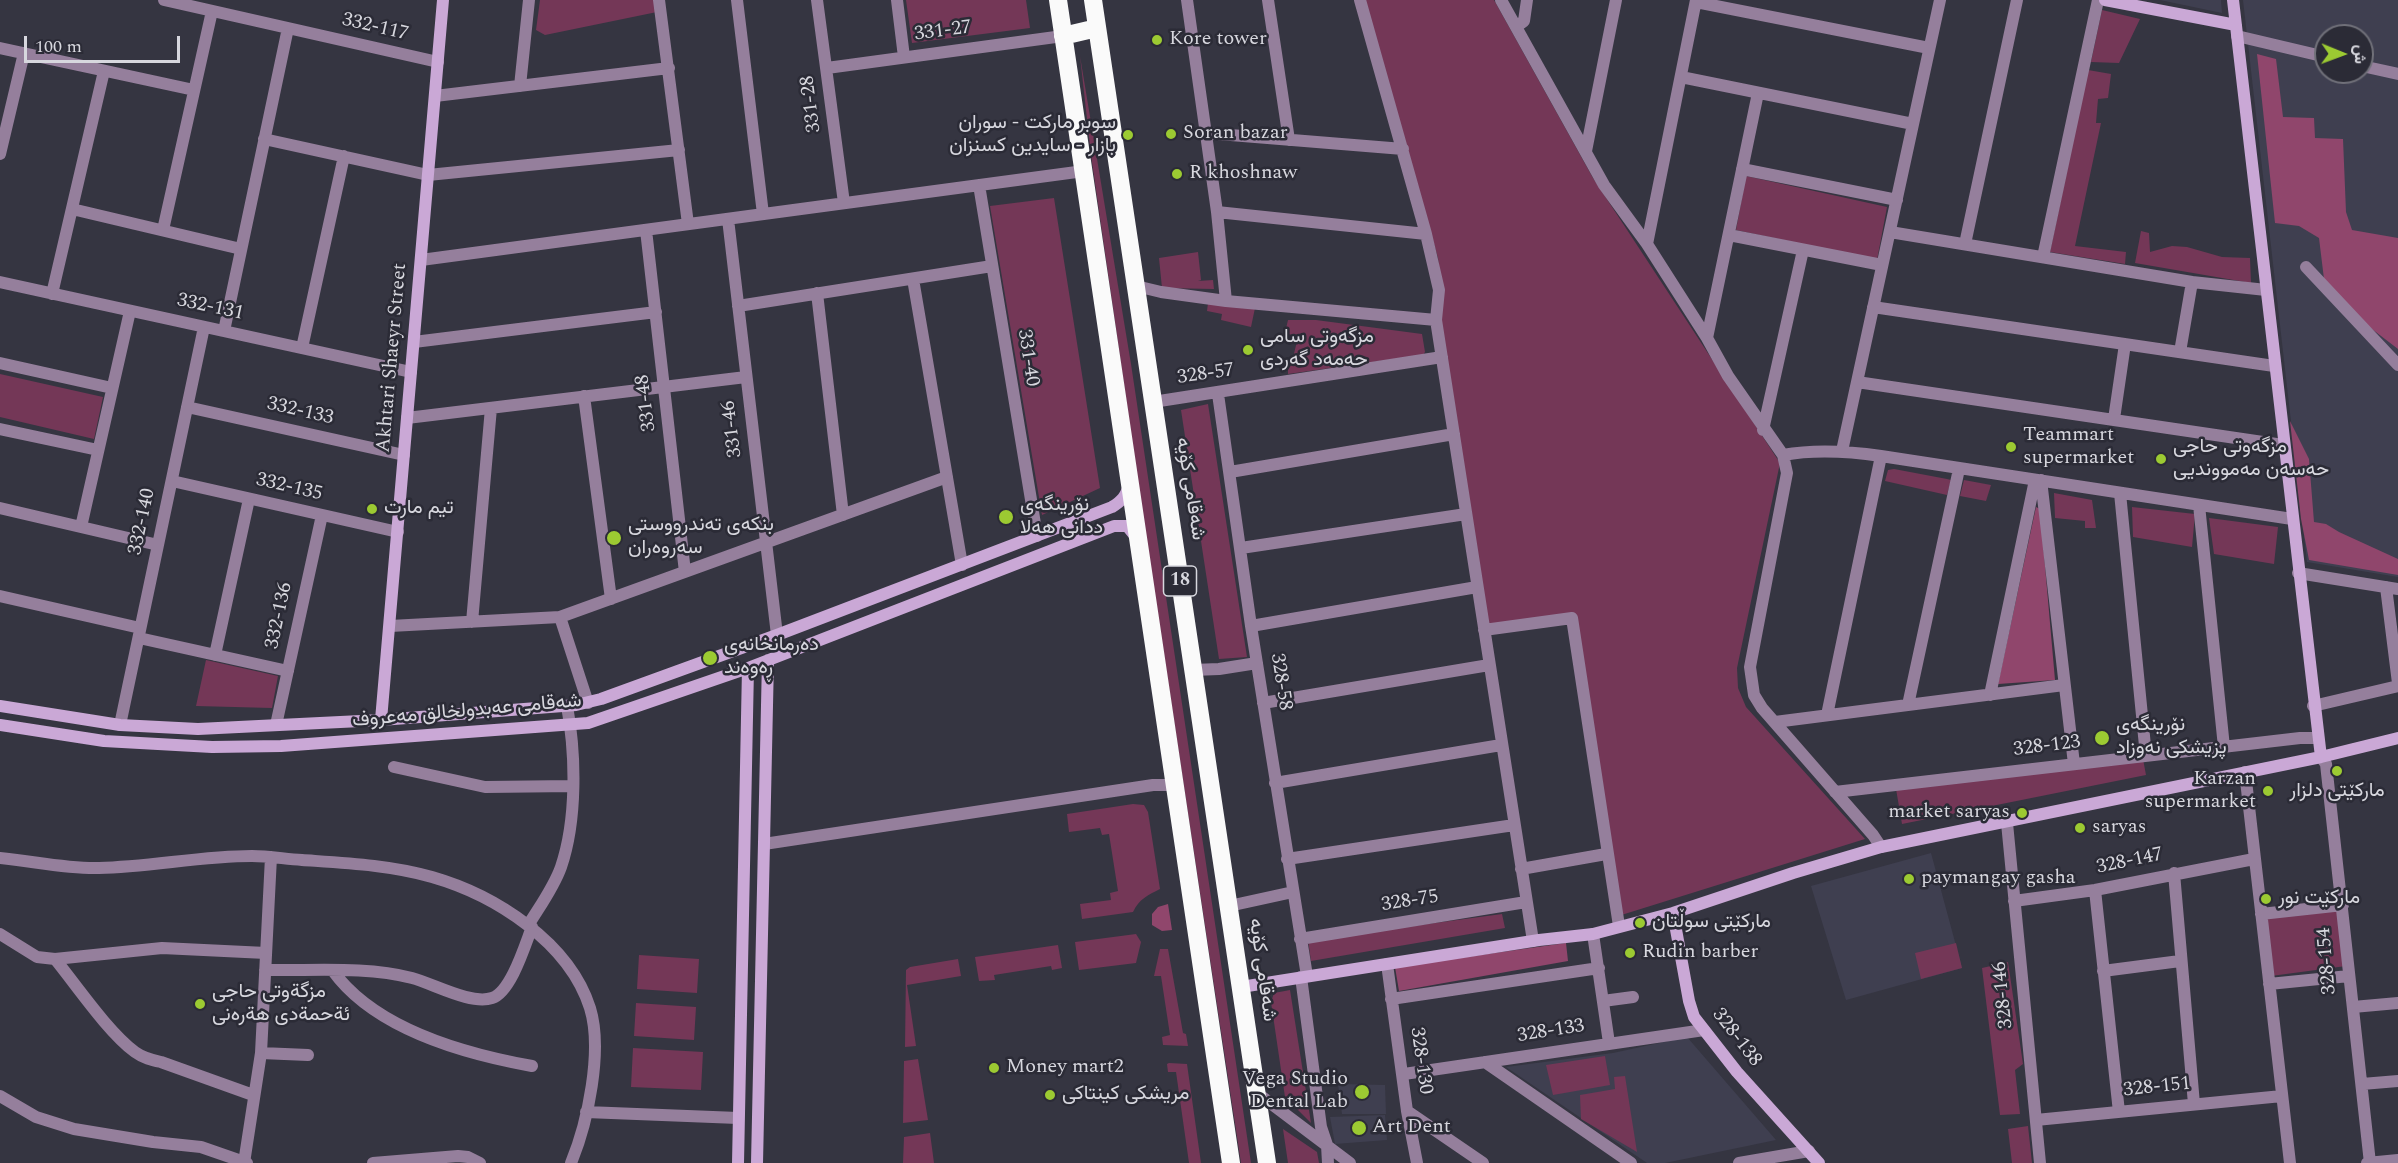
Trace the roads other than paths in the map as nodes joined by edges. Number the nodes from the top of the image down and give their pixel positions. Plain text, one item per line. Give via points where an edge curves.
1 (164, 0) edge
2 (443, 0) edge
3 (529, 0) edge
4 (659, 0) edge
5 (666, 0) edge
6 (737, 0) edge
7 (817, 0) edge
8 (897, 0) edge
9 (1058, 0) edge
10 (1093, 0) edge
11 (1187, 0) edge
12 (1268, 0) edge
13 (1360, 0) edge
14 (1501, 0) edge
15 (1527, 0) edge
16 (1616, 0) edge
17 (1940, 0) edge
18 (2017, 0) edge
19 (2097, 0) edge
20 (2105, 0) edge
21 (2233, 0) edge
22 (1696, 1) edge
23 (212, 11) junction
24 (1516, 27) junction
25 (288, 28) junction
26 (1097, 28) junction
27 (2236, 31) junction
28 (1063, 36) junction
29 (0, 48) edge
30 (1929, 48) junction
31 (24, 53) junction
32 (2314, 54) edge
33 (904, 57) junction
34 (438, 62) junction
35 (669, 68) junction
36 (827, 68) junction
37 (2374, 69) edge
38 (104, 70) junction
39 (2398, 74) edge
40 (1681, 77) junction
41 (520, 86) junction
42 (194, 90) junction
43 (1758, 93) junction
44 (435, 96) junction
45 (1913, 124) junction
46 (1206, 133) junction
47 (264, 139) junction
48 (1290, 140) junction
49 (1403, 149) junction
50 (679, 150) junction
51 (1586, 151) junction
52 (0, 154) edge
53 (344, 156) junction
54 (1742, 170) junction
55 (1084, 171) junction
56 (428, 175) junction
57 (979, 185) junction
58 (1897, 200) junction
59 (844, 203) junction
60 (72, 209) junction
61 (1217, 212) junction
62 (763, 214) junction
63 (728, 219) junction
64 (688, 224) junction
65 (163, 230) junction
66 (646, 230) junction
67 (1890, 232) junction
68 (1426, 234) junction
69 (1729, 235) junction
70 (1647, 244) junction
71 (1965, 244) junction
72 (241, 249) junction
73 (1803, 250) junction
74 (2043, 257) junction
75 (421, 260) junction
76 (1882, 265) junction
77 (992, 266) junction
78 (2306, 267) dead end
79 (913, 279) junction
80 (0, 282) edge
81 (2192, 282) junction
82 (1136, 286) junction
83 (2266, 290) junction
84 (817, 293) junction
85 (52, 294) junction
86 (1226, 301) junction
87 (738, 306) junction
88 (1873, 307) junction
89 (130, 311) junction
90 (656, 312) junction
91 (1436, 321) junction
92 (204, 327) junction
93 (224, 331) junction
94 (1707, 338) junction
95 (414, 342) junction
96 (2125, 344) junction
97 (302, 348) junction
98 (2180, 352) junction
99 (1442, 357) junction
100 (0, 363) edge
101 (2398, 365) edge
102 (2274, 366) junction
103 (411, 372) junction
104 (746, 377) junction
105 (1857, 382) junction
106 (664, 387) junction
107 (112, 388) junction
108 (1218, 394) junction
109 (584, 396) junction
110 (1153, 402) junction
111 (187, 407) junction
112 (491, 408) junction
113 (407, 418) junction
114 (2114, 419) junction
115 (0, 429) edge
116 (1763, 430) junction
117 (1454, 434) junction
118 (2283, 445) junction
119 (98, 450) junction
120 (1842, 451) junction
121 (1783, 455) junction
122 (404, 456) junction
123 (1881, 456) junction
124 (1959, 469) junction
125 (1129, 472) junction
126 (1230, 472) junction
127 (947, 477) junction
128 (2038, 480) junction
129 (172, 481) junction
130 (2120, 493) junction
131 (249, 498) junction
132 (2199, 505) junction
133 (0, 508) edge
134 (843, 514) junction
135 (1466, 514) junction
136 (322, 515) junction
137 (2292, 519) junction
138 (81, 527) junction
139 (1056, 528) junction
140 (398, 532) junction
141 (1037, 536) junction
142 (766, 543) junction
143 (158, 545) junction
144 (1063, 546) junction
145 (1241, 548) junction
146 (1140, 549) junction
147 (962, 565) junction
148 (685, 572) junction
149 (2298, 573) junction
150 (1477, 587) junction
151 (2392, 588) edge
152 (0, 596) edge
153 (611, 598) junction
154 (560, 617) junction
155 (472, 622) junction
156 (390, 626) junction
157 (1251, 626) junction
158 (1484, 630) junction
159 (140, 633) junction
160 (777, 635) junction
161 (215, 655) junction
162 (768, 660) junction
163 (1257, 663) junction
164 (1489, 665) junction
165 (748, 668) junction
166 (1193, 670) junction
167 (288, 671) junction
168 (768, 681) junction
169 (747, 684) junction
170 (2064, 685) junction
171 (2398, 685) edge
172 (1990, 695) junction
173 (588, 703) junction
174 (1263, 703) junction
175 (1908, 705) junction
176 (0, 706) edge
177 (567, 706) junction
178 (2313, 706) junction
179 (1827, 715) junction
180 (381, 720) junction
181 (1775, 722) junction
182 (570, 724) junction
183 (0, 725) edge
184 (120, 725) junction
185 (276, 725) junction
186 (2317, 738) junction
187 (2398, 738) edge
188 (1501, 745) junction
189 (2223, 747) junction
190 (2146, 756) junction
191 (2321, 757) junction
192 (2074, 764) junction
193 (394, 767) dead end
194 (2246, 772) junction
195 (1275, 783) junction
196 (1175, 785) junction
197 (573, 786) junction
198 (1835, 792) junction
199 (2007, 822) junction
200 (1514, 825) junction
201 (764, 844) junction
202 (1881, 847) junction
203 (1606, 854) junction
204 (271, 857) junction
205 (0, 858) edge
206 (2254, 859) junction
207 (1287, 860) junction
208 (1521, 869) junction
209 (2174, 873) junction
210 (2096, 890) junction
211 (1293, 892) junction
212 (2014, 901) junction
213 (1526, 903) junction
214 (2343, 905) junction
215 (1229, 906) junction
216 (1673, 913) junction
217 (2260, 914) junction
218 (530, 926) junction
219 (1619, 926) junction
220 (0, 934) edge
221 (1593, 934) junction
222 (1300, 939) junction
223 (1533, 941) junction
224 (266, 953) junction
225 (55, 959) junction
226 (2180, 961) junction
227 (1387, 964) junction
228 (1599, 968) junction
229 (265, 970) junction
230 (333, 971) junction
231 (2103, 971) junction
232 (2349, 976) junction
233 (1304, 977) junction
234 (2269, 984) junction
235 (1241, 987) junction
236 (1633, 997) dead end
237 (1391, 999) junction
238 (1603, 1001) junction
239 (2398, 1003) edge
240 (2352, 1007) junction
241 (1704, 1030) junction
242 (1609, 1043) junction
243 (261, 1053) junction
244 (308, 1055) dead end
245 (1485, 1062) junction
246 (739, 1064) junction
247 (759, 1064) junction
248 (532, 1066) dead end
249 (1404, 1074) junction
250 (2398, 1081) edge
251 (2362, 1084) junction
252 (1257, 1093) junction
253 (253, 1095) junction
254 (0, 1096) edge
255 (2282, 1096) junction
256 (2194, 1104) junction
257 (1407, 1111) junction
258 (586, 1112) junction
259 (2119, 1112) junction
260 (738, 1118) junction
261 (2036, 1120) junction
262 (1327, 1145) junction
263 (1809, 1152) junction
264 (2398, 1160) edge
265 (245, 1163) edge
266 (373, 1163) edge
267 (480, 1163) edge
268 (571, 1163) edge
269 (738, 1163) edge
270 (757, 1163) edge
271 (1231, 1163) edge
272 (1267, 1163) edge
273 (1328, 1163) edge
274 (1350, 1163) edge
275 (1417, 1163) edge
276 (1483, 1163) edge
277 (1631, 1163) edge
278 (1739, 1163) edge
279 (1819, 1163) edge
280 (2040, 1163) edge
281 (2290, 1163) edge
282 (2369, 1163) edge

1 - 23 street, 332-117
2 - 34 street, Akhtari Shaeyr Street
3 - 41 street
4 - 5 street
4 - 35 street
6 - 62 street
7 - 36 street, 331-28
8 - 33 street
9 - 28 highway, 18
10 - 26 highway, شەقامی کۆیە / 18
11 - 46 street
12 - 48 street
13 - 49 street
14 - 24 street
15 - 24 street via 1524,21
16 - 51 street
17 - 30 street
18 - 71 street
19 - 74 street
20 - 27 street
21 - 27 street
22 - 30 street
22 - 40 street
23 - 25 street, 332-117
23 - 42 street
24 - 51 street
25 - 34 street, 332-117
25 - 47 street
26 - 28 highway
26 - 82 highway, شەقامی کۆیە / 18
27 - 32 street
27 - 83 street
28 - 33 street, 331-27
28 - 55 highway, 18
29 - 31 street
30 - 45 street
31 - 38 street
31 - 52 street
33 - 36 street, 331-27
34 - 44 street, Akhtari Shaeyr Street
35 - 41 street
35 - 50 street
36 - 59 street, 331-28
37 - 39 street
38 - 42 street
38 - 60 street
40 - 43 street
40 - 70 street
41 - 44 street
42 - 65 street
43 - 45 street
43 - 54 street
44 - 56 street, Akhtari Shaeyr Street
45 - 58 street
46 - 48 street
46 - 61 street
47 - 53 street
47 - 72 street
48 - 49 street
49 - 68 street
50 - 56 street
50 - 64 street
51 - 70 street via 1604,185
53 - 56 street
53 - 97 street
54 - 58 street
54 - 69 street
55 - 57 street
55 - 125 highway, 18
56 - 75 street, Akhtari Shaeyr Street
57 - 59 street
57 - 77 street, 331-40
58 - 67 street
59 - 62 street
60 - 65 street
60 - 85 street
61 - 68 street
61 - 86 street
62 - 63 street
63 - 64 street
63 - 87 street, 331-46
64 - 66 street
65 - 72 street
66 - 75 street
66 - 90 street, 331-48
67 - 71 street
67 - 76 street
68 - 91 street via 1439,290
69 - 73 street
69 - 94 street
70 - 94 street
71 - 74 street
72 - 93 street
73 - 76 street
73 - 116 street
74 - 81 street
75 - 95 street, Akhtari Shaeyr Street
76 - 88 street
77 - 79 street
77 - 141 street, 331-40
78 - 101 street
79 - 84 street
79 - 127 street
80 - 85 street, 332-131
81 - 83 street
81 - 98 street
82 - 86 street
82 - 110 highway, شەقامی کۆیە / 18
83 - 102 street
84 - 87 street
84 - 134 street
85 - 89 street, 332-131
86 - 91 street
87 - 104 street, 331-46
88 - 96 street
88 - 105 street
89 - 92 street, 332-131
89 - 107 street
90 - 95 street
90 - 106 street, 331-48
91 - 99 street
92 - 93 street, 332-131
92 - 111 street, 332-140
93 - 97 street, 332-131
94 - 116 street
95 - 103 street, Akhtari Shaeyr Street
96 - 98 street
96 - 114 street
97 - 103 street, 332-131
98 - 102 street
99 - 108 street, 328-57
99 - 117 street
100 - 107 street
102 - 118 street
103 - 113 street, Akhtari Shaeyr Street
104 - 106 street
104 - 142 street, 331-46
105 - 114 street
105 - 120 street
106 - 109 street
106 - 148 street, 331-48
107 - 119 street
108 - 110 street, 328-57
108 - 126 street, 328-58
109 - 112 street
109 - 153 street
110 - 166 highway, شەقامی کۆیە / 18
111 - 122 street, 332-133
111 - 129 street, 332-140
112 - 113 street
112 - 155 street
113 - 122 street, Akhtari Shaeyr Street
114 - 118 street
115 - 119 street
116 - 121 street
117 - 126 street
117 - 135 street
118 - 137 street
119 - 138 street
120 - 121 street via 1808,450
120 - 123 street
121 - 181 street via 1786,473 1750,667 1754,694
122 - 140 street, Akhtari Shaeyr Street
123 - 124 street
123 - 179 street
124 - 128 street
124 - 175 street
125 - 139 street, شەقامی عەبدولخالق مەعروف via 1129,485 1122,501
125 - 146 highway, 18
126 - 145 street, 328-58
127 - 134 street
127 - 147 street
128 - 130 street
128 - 170 street
128 - 172 street
129 - 131 street, 332-135
129 - 143 street, 332-140
130 - 132 street
130 - 190 street
131 - 136 street, 332-135
131 - 161 street
132 - 137 street
132 - 189 street
133 - 138 street
134 - 142 street
135 - 145 street
135 - 150 street
136 - 140 street, 332-135
136 - 167 street, 332-136
137 - 149 street
138 - 143 street
139 - 141 street, شەقامی عەبدولخالق مەعروف
139 - 144 street
140 - 156 street, Akhtari Shaeyr Street
141 - 147 street, شەقامی عەبدولخالق مەعروف
142 - 148 street
142 - 160 street, 331-46
143 - 159 street, 332-140
144 - 146 street, شەقامی عەبدولخالق مەعروف via 1121,525 1132,530
144 - 162 street, شەقامی عەبدولخالق مەعروف
145 - 157 street, 328-58
146 - 196 highway, 18
147 - 160 street, شەقامی عەبدولخالق مەعروف
148 - 153 street
149 - 151 street
149 - 178 street
150 - 157 street
150 - 158 street
151 - 171 street
152 - 159 street
153 - 154 street
154 - 155 street
154 - 173 street
155 - 156 street
156 - 180 street, Akhtari Shaeyr Street
157 - 163 street, 328-58
158 - 164 street
158 - 203 street via 1572,618
159 - 161 street
159 - 184 street, 332-140
160 - 173 street, شەقامی عەبدولخالق مەعروف
161 - 167 street
162 - 165 street, شەقامی عەبدولخالق مەعروف
162 - 168 street
163 - 166 street
163 - 174 street, 328-58
164 - 174 street
164 - 188 street
165 - 169 street
165 - 182 street, شەقامی عەبدولخالق مەعروف via 600,720
166 - 215 highway, شەقامی کۆیە / 18
167 - 185 street, 332-136
168 - 169 street via 757,676
168 - 201 street
169 - 246 street
170 - 172 street
170 - 192 street
171 - 178 street
172 - 175 street
173 - 177 street, شەقامی عەبدولخالق مەعروف
174 - 195 street, 328-58
175 - 179 street
176 - 184 street, شەقامی عەبدولخالق مەعروف
177 - 180 street, شەقامی عەبدولخالق مەعروف
177 - 182 street
178 - 186 street
179 - 181 street
180 - 185 street, شەقامی عەبدولخالق مەعروف
181 - 198 street
182 - 183 street, شەقامی عەبدولخالق مەعروف via 281,746 212,747 104,741
182 - 197 street
184 - 185 street, شەقامی عەبدولخالق مەعروف via 198,729
186 - 189 street, 328-123
186 - 191 street
187 - 191 street
188 - 195 street
188 - 200 street
189 - 190 street, 328-123
190 - 192 street, 328-123
191 - 194 street
191 - 214 street, 328-154 via 2326,764
192 - 198 street, 328-123
193 - 197 street via 485,787
194 - 199 street
194 - 206 street
195 - 207 street, 328-58
196 - 201 street via 1153,785
196 - 271 highway, 18
197 - 218 street via 561,867
198 - 202 street
199 - 202 street
199 - 212 street, 328-146
200 - 207 street
200 - 208 street
201 - 247 street
202 - 216 street
203 - 208 street
203 - 219 street
204 - 205 street via 198,858 100,868
204 - 218 street via 340,862 424,875 459,886
204 - 224 street
206 - 209 street, 328-147
206 - 217 street
207 - 211 street, 328-58
208 - 213 street
209 - 210 street, 328-147
209 - 226 street
210 - 212 street, 328-147
210 - 231 street
211 - 215 street
211 - 222 street, 328-58
212 - 261 street, 328-146
213 - 222 street, 328-75
213 - 223 street
214 - 217 street
214 - 232 street, 328-154
215 - 235 highway, شەقامی کۆیە / 18
216 - 219 street
216 - 241 street, 328-138 via 1689,1001
217 - 234 street
218 - 230 street via 504,990 492,998 467,998 388,973
218 - 258 street via 573,974 590,1007 595,1056
219 - 221 street
220 - 225 street via 37,957
221 - 223 street
221 - 228 street
222 - 233 street, 328-58
223 - 227 street
224 - 225 street via 162,948
224 - 229 street
225 - 253 street via 135,1052
226 - 231 street
226 - 256 street
227 - 233 street
227 - 237 street, 328-130
228 - 237 street
228 - 238 street
229 - 230 street
229 - 243 street
230 - 248 street via 355,998 384,1016 446,1044
231 - 259 street
232 - 234 street
232 - 240 street, 328-154
233 - 235 street
233 - 262 street, 328-58 via 1320,1127
234 - 255 street
235 - 252 highway, شەقامی کۆیە / 18
236 - 238 street
237 - 249 street, 328-130
238 - 242 street
239 - 240 street
240 - 251 street, 328-154
241 - 242 street, 328-133
241 - 263 street, 328-138
242 - 245 street, 328-133
243 - 244 street
243 - 253 street
245 - 249 street, 328-133
245 - 277 street
246 - 247 street
246 - 260 street
247 - 270 street
249 - 257 street, 328-130
250 - 251 street
251 - 282 street, 328-154
252 - 262 street
252 - 272 highway, شەقامی کۆیە / 18
253 - 265 street
254 - 265 street via 36,1117 74,1128 201,1147
255 - 256 street, 328-151
255 - 281 street
256 - 259 street, 328-151
257 - 275 street, 328-130
257 - 276 street
258 - 260 street
258 - 268 street
259 - 261 street, 328-151
260 - 269 street
261 - 280 street, 328-146
262 - 273 street, 328-58
262 - 274 street
263 - 278 street
263 - 279 street, 328-138
264 - 282 street
266 - 267 street via 458,1156

